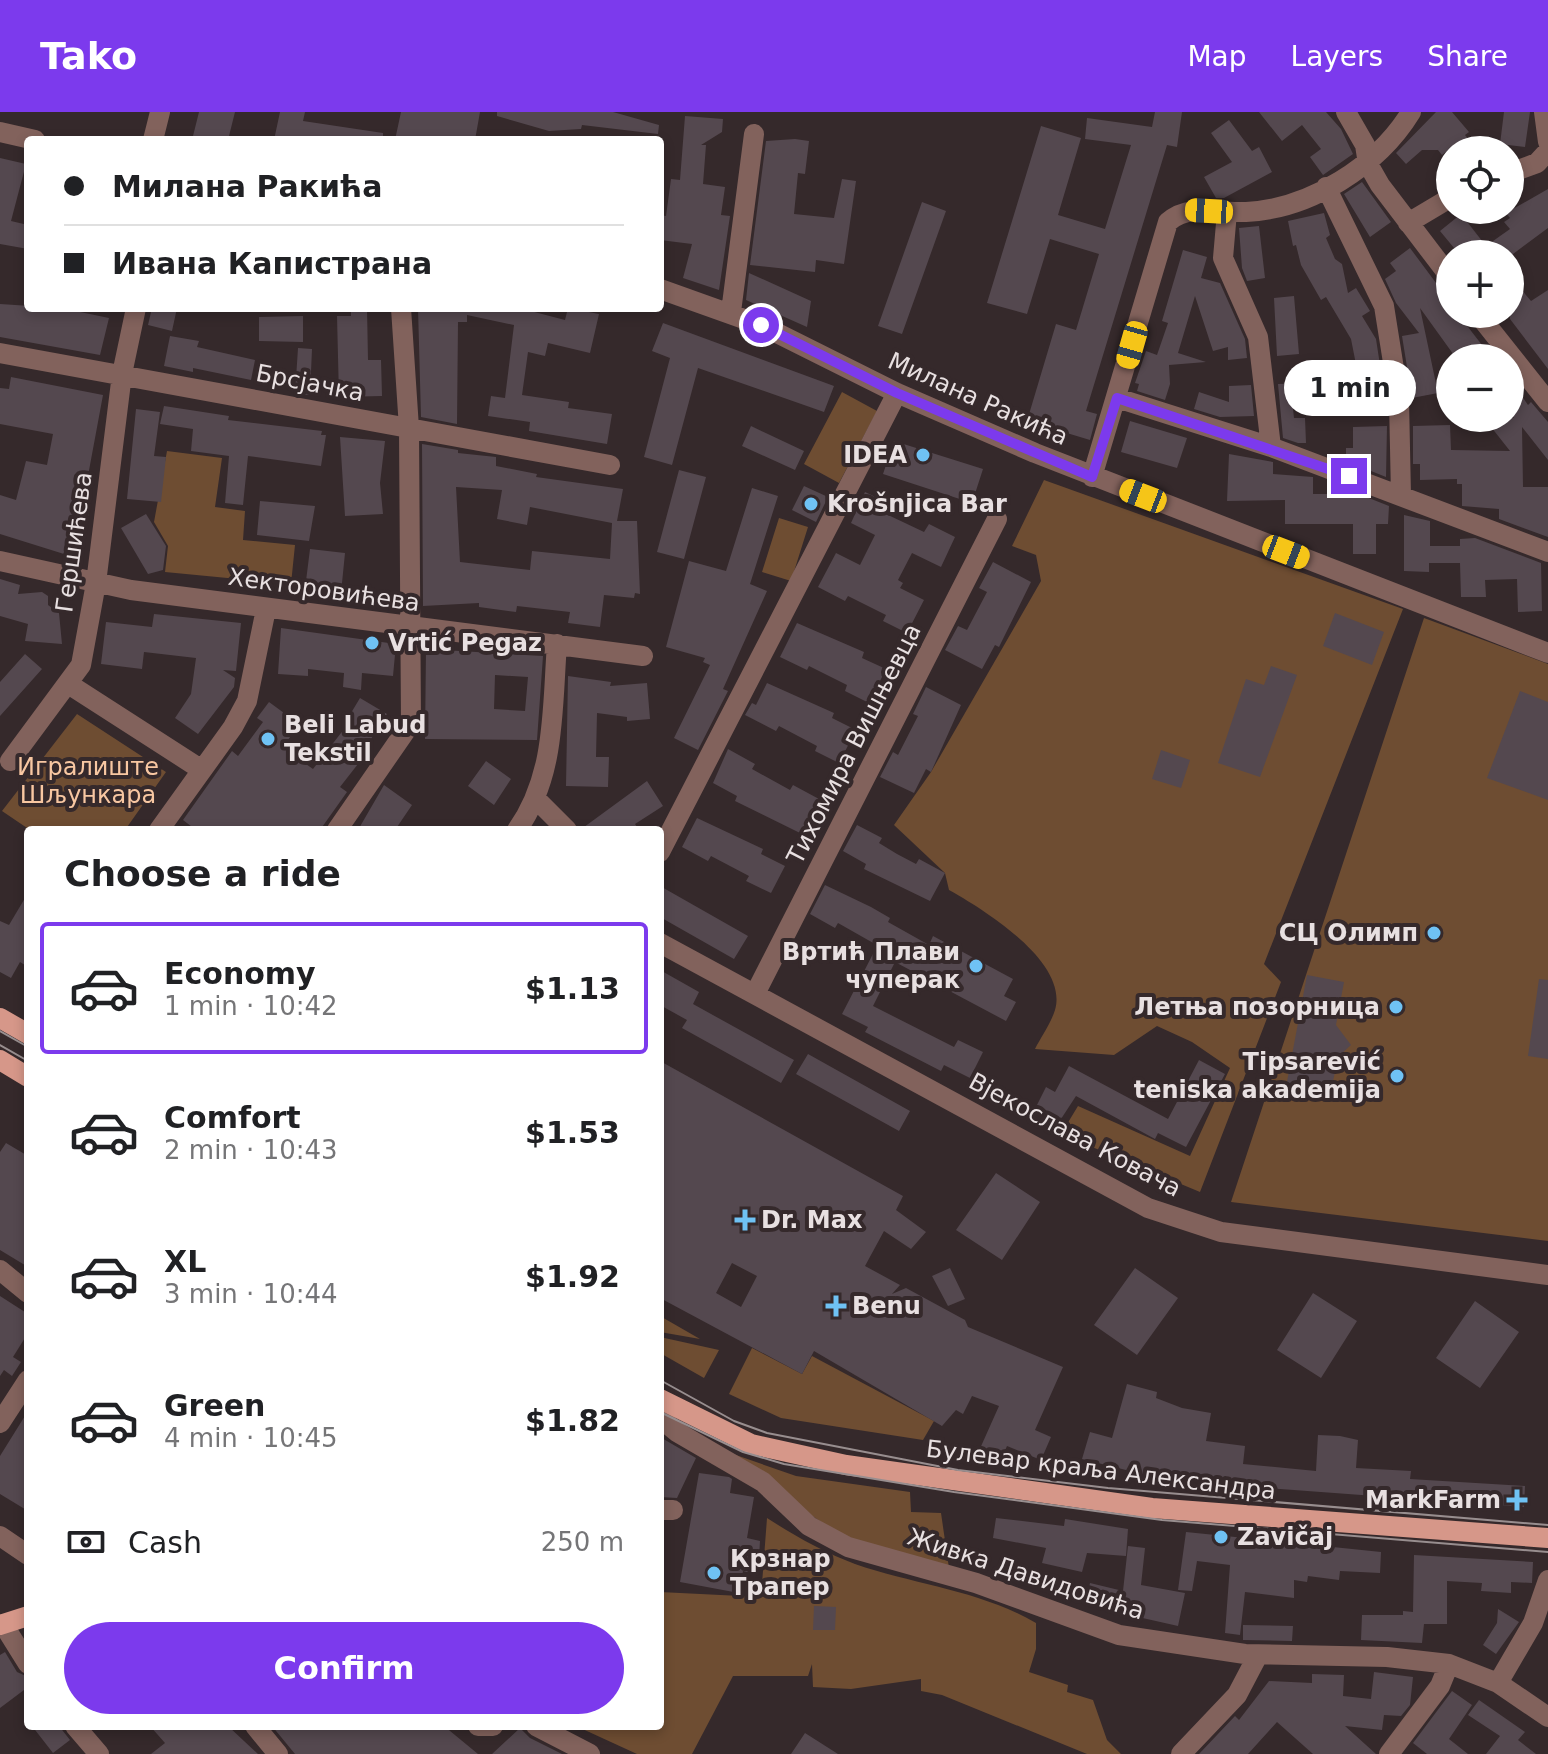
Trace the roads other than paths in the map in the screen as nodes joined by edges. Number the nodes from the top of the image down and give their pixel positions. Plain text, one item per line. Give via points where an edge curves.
1 (160, 112) edge
2 (1346, 112) edge
3 (1411, 112) edge
4 (1544, 112) edge
5 (0, 132) edge
6 (754, 134) dead end
7 (154, 136) edge
8 (24, 137) edge
9 (1548, 142) edge
10 (1548, 151) edge
11 (1368, 164) junction
12 (1524, 168) edge
13 (1326, 187) junction
14 (1436, 206) edge
15 (1227, 212) junction
16 (1408, 223) junction
17 (1436, 259) edge
18 (664, 290) edge
19 (135, 312) edge
20 (401, 312) edge
21 (731, 312) junction
22 (1489, 328) edge
23 (0, 353) edge
24 (122, 374) junction
25 (897, 393) junction
26 (1117, 398) junction
27 (1548, 402) edge
28 (409, 428) junction
29 (1271, 447) junction
30 (610, 465) dead end
31 (1092, 477) junction
32 (1401, 496) junction
33 (997, 519) dead end
34 (1548, 552) edge
35 (0, 561) edge
36 (96, 583) junction
37 (266, 609) junction
38 (410, 628) junction
39 (557, 644) junction
40 (1548, 653) edge
41 (643, 656) dead end
42 (70, 685) junction
43 (10, 761) dead end
44 (202, 770) junction
45 (537, 800) junction
46 (162, 826) edge
47 (340, 826) edge
48 (520, 826) edge
49 (563, 826) edge
50 (664, 844) edge
51 (664, 945) edge
52 (756, 992) junction
53 (0, 1018) edge
54 (24, 1032) edge
55 (0, 1060) edge
56 (24, 1075) edge
57 (0, 1270) edge
58 (1548, 1275) edge
59 (24, 1290) edge
60 (24, 1386) edge
61 (664, 1401) edge
62 (664, 1421) edge
63 (0, 1423) edge
64 (0, 1536) edge
65 (1548, 1538) edge
66 (24, 1552) edge
67 (1548, 1580) edge
68 (24, 1617) edge
69 (2, 1624) edge
70 (1258, 1655) junction
71 (24, 1658) edge
72 (1449, 1664) junction
73 (1498, 1683) junction
74 (1548, 1717) edge
75 (78, 1730) edge
76 (258, 1730) edge
77 (544, 1730) edge
78 (99, 1754) edge
79 (278, 1754) edge
80 (590, 1754) edge
81 (1181, 1754) edge
82 (1389, 1754) edge

1 - 7 street
2 - 11 street via 1365,145
3 - 11 street
4 - 9 street
5 - 8 street
6 - 21 street
10 - 12 street
11 - 13 street
11 - 16 street
13 - 15 street via 1272,208
13 - 32 street via 1384,306 1398,391
14 - 16 street
15 - 26 street via 1192,210 1168,222
15 - 29 street via 1223,258 1258,337
16 - 17 street
18 - 21 street, Милана Ракића
19 - 24 street, Гершићева
20 - 28 street
21 - 25 street, Милана Ракића
22 - 27 street
23 - 24 street, Брсјачка
24 - 28 street, Брсјачка
24 - 36 street, Гершићева
25 - 31 street, Милана Ракића
25 - 50 street
26 - 29 street
26 - 31 street
28 - 30 street, Брсјачка
28 - 38 street
29 - 32 street
31 - 40 street, Милана Ракића
32 - 34 street
33 - 52 street, Тихомира Вишњевца
35 - 36 street, Хекторовићева
36 - 37 street, Хекторовићева
36 - 42 street, Гершићева via 84,654
37 - 38 street, Хекторовићева
37 - 44 street via 247,701
38 - 39 street, Хекторовићева
38 - 47 street via 411,723
39 - 41 street, Хекторовићева
39 - 45 street via 547,765
42 - 43 street, Гершићева
42 - 44 street
44 - 46 street
45 - 48 street
45 - 49 street
51 - 52 street, Вјекослава Ковача
52 - 58 street, Вјекослава Ковача via 1148,1208 1221,1232
53 - 54 main road
55 - 56 main road
57 - 59 street
60 - 63 street
61 - 65 main road, Булевар краља Александра via 751,1444 846,1465 1152,1508
62 - 70 street, Живка Давидовића via 773,1489 809,1526 832,1540 976,1583 1119,1635
64 - 66 street
67 - 73 street via 1533,1623
68 - 69 main road
69 - 71 street
70 - 72 street, Живка Давидовића via 1387,1657
70 - 81 street via 1237,1695
72 - 73 street, Живка Давидовића
72 - 82 street via 1440,1686
73 - 74 street, Живка Давидовића
75 - 78 street
76 - 79 street
77 - 80 street

